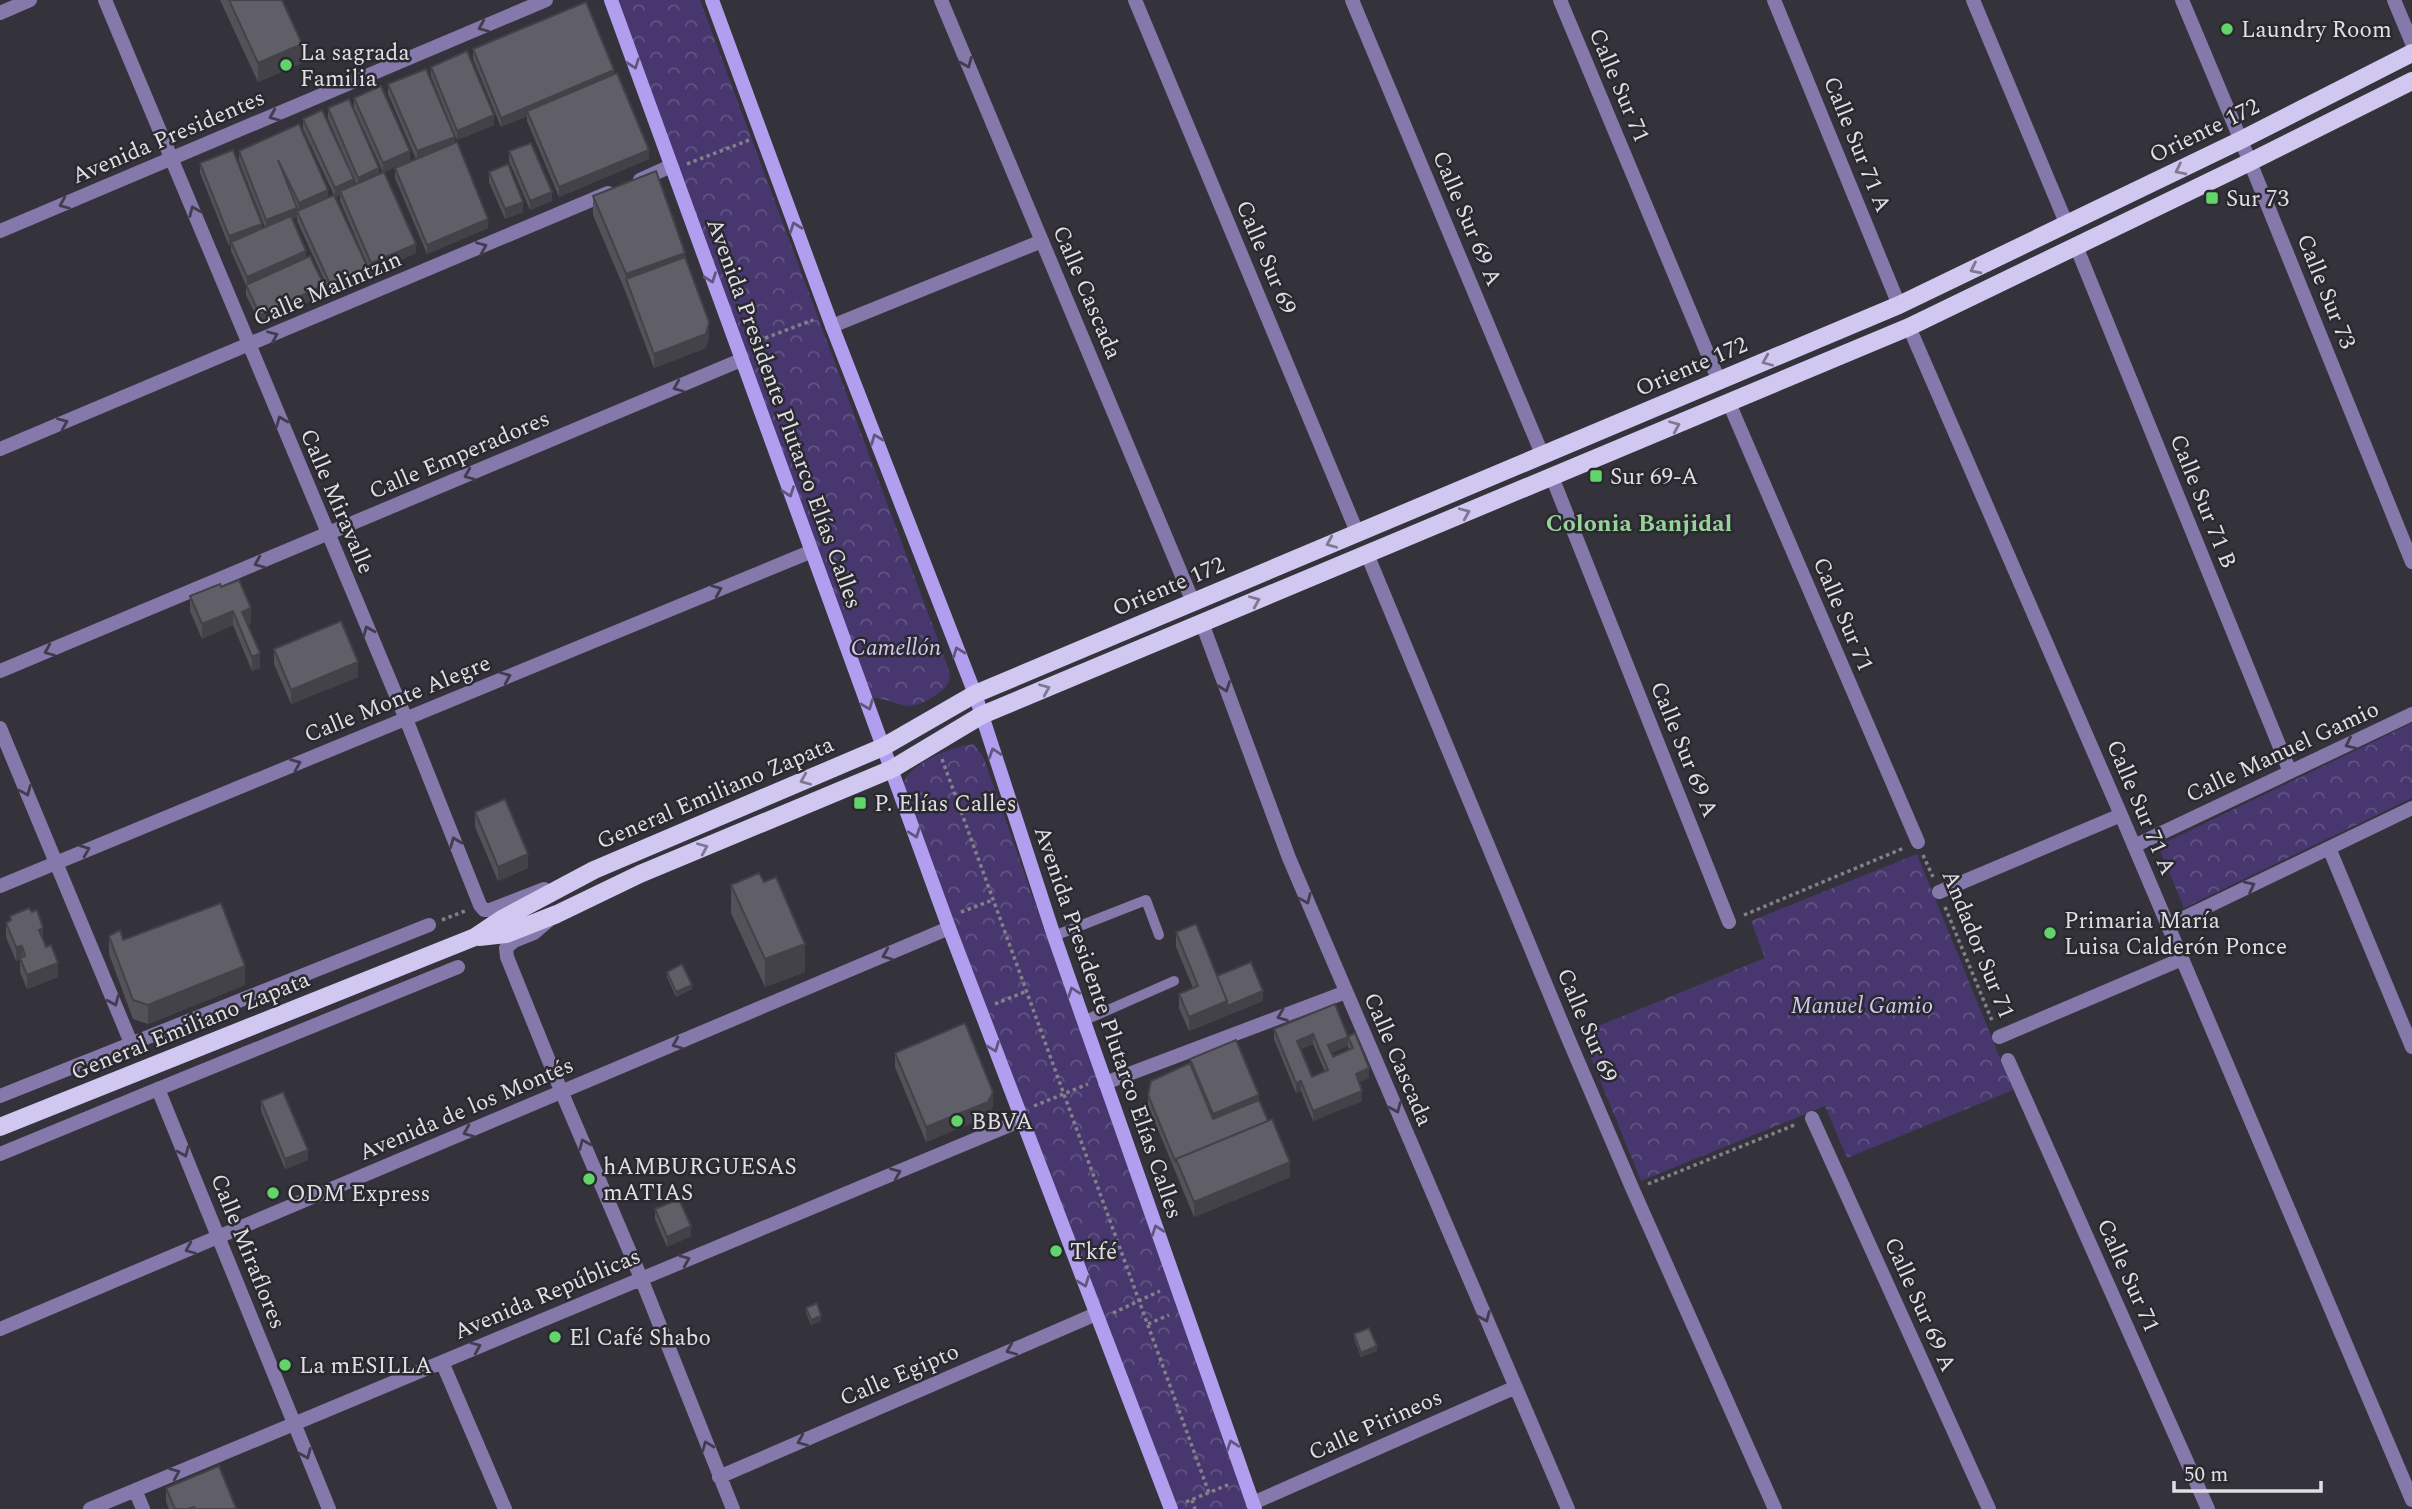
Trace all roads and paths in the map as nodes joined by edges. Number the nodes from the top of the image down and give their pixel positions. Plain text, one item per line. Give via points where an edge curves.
1 (30, 0) edge
2 (104, 0) edge
3 (546, 0) edge
4 (611, 0) edge
5 (712, 0) edge
6 (941, 0) edge
7 (1136, 0) edge
8 (1352, 0) edge
9 (1560, 0) edge
10 (1774, 0) edge
11 (1973, 0) edge
12 (2182, 0) edge
13 (2393, 0) edge
14 (0, 13) edge
15 (2412, 43) edge
16 (2412, 53) edge
17 (2412, 81) edge
18 (762, 135) junction
19 (2241, 140) junction
20 (172, 159) junction
21 (2250, 162) junction
22 (672, 168) junction
23 (2067, 225) junction
24 (0, 231) edge
25 (1042, 241) junction
26 (2076, 246) junction
27 (1899, 305) junction
28 (830, 320) junction
29 (1909, 327) junction
30 (250, 346) junction
31 (739, 354) junction
32 (1719, 381) junction
33 (1729, 403) junction
34 (0, 449) edge
35 (1542, 454) junction
36 (1552, 477) junction
37 (1357, 532) junction
38 (327, 534) junction
39 (810, 552) junction
40 (1367, 554) junction
41 (2412, 562) edge
42 (1193, 601) junction
43 (1202, 622) junction
44 (0, 671) edge
45 (975, 694) junction
46 (2412, 714) edge
47 (982, 715) junction
48 (406, 719) junction
49 (0, 728) edge
50 (884, 747) junction
51 (942, 757) dead end
52 (892, 769) junction
53 (2290, 772) junction
54 (2412, 808) edge
55 (2121, 815) junction
56 (1918, 842) junction
57 (2134, 846) junction
58 (2329, 848) junction
59 (56, 862) junction
60 (594, 870) junction
61 (0, 886) edge
62 (1939, 892) junction
63 (994, 899) junction
64 (480, 905) junction
65 (557, 914) junction
66 (1729, 922) joint
67 (948, 923) junction
68 (429, 925) joint
69 (2167, 926) junction
70 (1159, 935) dead end
71 (1054, 936) junction
72 (475, 937) junction
73 (2182, 958) junction
74 (458, 967) dead end
75 (1174, 981) dead end
76 (1027, 991) junction
77 (1346, 992) junction
78 (980, 1010) junction
79 (1083, 1021) junction
80 (1999, 1037) joint
81 (131, 1043) junction
82 (2412, 1047) edge
83 (2008, 1059) dead end
84 (1104, 1081) junction
85 (158, 1089) junction
86 (1065, 1092) junction
87 (562, 1093) junction
88 (0, 1096) edge
89 (1020, 1116) junction
90 (1812, 1118) joint
91 (0, 1127) edge
92 (0, 1154) edge
93 (1633, 1190) junction
94 (219, 1236) junction
95 (641, 1278) junction
96 (1175, 1284) junction
97 (1140, 1300) junction
98 (1184, 1308) junction
99 (1098, 1317) junction
100 (1148, 1324) junction
101 (0, 1329) edge
102 (442, 1362) junction
103 (1516, 1387) junction
104 (293, 1423) junction
105 (719, 1477) junction
106 (1244, 1479) junction
107 (135, 1490) junction
108 (1209, 1493) junction
109 (1192, 1500) junction
110 (2412, 1500) edge
111 (1254, 1506) edge
112 (1171, 1508) edge
113 (90, 1509) edge
114 (143, 1509) edge
115 (330, 1509) edge
116 (505, 1509) edge
117 (733, 1509) edge
118 (1195, 1509) edge
119 (1567, 1509) edge
120 (1775, 1509) edge
121 (1989, 1509) edge
122 (2208, 1509) edge

1 - 14 street
2 - 20 street, Calle Miravalle
3 -> 20 street, Avenida Presidentes
4 -> 22 main road, Avenida Presidente Plutarco Elías Calles
5 - 18 main road, Avenida Presidente Plutarco Elías Calles
6 -> 25 street, Calle Cascada
7 - 37 street, Calle Sur 69
8 - 35 street, Calle Sur 69 A
9 - 32 street, Calle Sur 71
10 - 27 street, Calle Sur 71 A
11 - 23 street
12 - 19 street, Calle Sur 73
13 - 15 street
16 - 19 main road, Oriente 172
17 - 21 main road, Oriente 172
18 - 22 path
28 -> 18 main road, Avenida Presidente Plutarco Elías Calles
19 - 21 street, Calle Sur 73
19 -> 23 main road, Oriente 172
20 -> 24 street, Avenida Presidentes
30 -> 20 street, Calle Miravalle
21 - 26 main road, Oriente 172
21 - 41 street, Calle Sur 73
30 -> 22 street, Calle Malintzin
22 -> 31 main road, Avenida Presidente Plutarco Elías Calles
23 -> 27 main road, Oriente 172
25 - 28 street
25 - 42 street, Calle Cascada
26 - 29 main road, Oriente 172
26 - 53 street, Calle Sur 71 B
27 -> 32 main road, Oriente 172
28 - 31 path
45 -> 28 main road, Avenida Presidente Plutarco Elías Calles
29 - 33 main road, Oriente 172
29 - 55 street, Calle Sur 71 A
34 -> 30 street, Calle Malintzin
38 -> 30 street, Calle Miravalle
31 -> 38 street, Calle Emperadores
31 -> 39 main road, Avenida Presidente Plutarco Elías Calles
32 - 35 main road, Oriente 172
36 -> 33 main road, Oriente 172
33 - 56 street, Calle Sur 71
35 - 37 main road, Oriente 172
40 -> 36 main road, Oriente 172
36 - 66 street, Calle Sur 69 A
37 -> 42 main road, Oriente 172
38 -> 44 street, Calle Emperadores
48 -> 38 street, Calle Miravalle
48 -> 39 street, Calle Monte Alegre
39 -> 50 main road, Avenida Presidente Plutarco Elías Calles
43 -> 40 main road, Oriente 172
40 - 93 street, Calle Sur 69
42 - 45 main road, Oriente 172
47 -> 43 main road, Oriente 172
43 -> 77 street, Calle Cascada via 1289,858
45 - 47 main road, Avenida Presidente Plutarco Elías Calles
45 - 50 main road, General Emiliano Zapata
46 -> 53 street, Calle Manuel Gamio
47 - 52 main road, General Emiliano Zapata
71 -> 47 main road, Avenida Presidente Plutarco Elías Calles
59 -> 48 street, Calle Monte Alegre
64 -> 48 street, Calle Miravalle
49 -> 59 street
50 - 52 main road, Avenida Presidente Plutarco Elías Calles
50 -> 60 main road, General Emiliano Zapata
51 - 63 path
65 -> 52 main road, General Emiliano Zapata via 640,874
52 -> 67 main road, Avenida Presidente Plutarco Elías Calles
53 - 57 street, Calle Manuel Gamio
54 - 58 street
55 - 57 street, Calle Sur 71 A
55 - 62 street
56 - 62 path, Andador Sur 71
56 - 66 path
57 - 69 street, Calle Sur 71 A
69 -> 58 street
58 - 82 street
59 - 61 street, Calle Monte Alegre
59 -> 81 street
60 - 64 street via 490,910
60 - 72 main road, General Emiliano Zapata
62 - 80 path, Andador Sur 71
63 - 67 path
63 - 76 path
64 - 68 path
65 - 72 main road, General Emiliano Zapata via 506,934
65 - 87 street via 506,948
67 - 78 main road, Avenida Presidente Plutarco Elías Calles
67 -> 87 street, Avenida de los Montés
68 - 81 street
69 - 73 street, Calle Sur 71 A
70 - 71 lane via 1146,900
79 -> 71 main road, Avenida Presidente Plutarco Elías Calles
72 - 91 main road, General Emiliano Zapata
73 - 80 street
73 - 110 street, Calle Sur 71 A
74 - 85 street
75 - 79 lane
76 - 78 path
76 - 86 path
77 -> 84 street
77 -> 103 street, Calle Cascada
78 -> 89 main road, Avenida Presidente Plutarco Elías Calles
79 - 84 main road, Avenida Presidente Plutarco Elías Calles
81 - 88 street
83 - 122 street, Calle Sur 71
84 - 86 path
96 -> 84 main road, Avenida Presidente Plutarco Elías Calles
85 - 92 street
85 -> 94 street, Calle Miraflores
86 - 89 path
86 - 97 path
87 -> 94 street, Avenida de los Montés
95 -> 87 street
95 -> 89 street, Avenida Repúblicas
89 -> 99 main road, Avenida Presidente Plutarco Elías Calles
90 - 93 path
90 - 121 street, Calle Sur 69 A
93 - 120 street, Calle Sur 69
94 -> 101 street, Avenida de los Montés
94 - 104 street, Calle Miraflores
102 -> 95 street, Avenida Repúblicas
105 -> 95 street
96 - 97 path
96 - 98 main road, Avenida Presidente Plutarco Elías Calles
97 - 99 path
97 - 100 path
98 - 100 path
106 -> 98 main road, Avenida Presidente Plutarco Elías Calles
99 -> 105 street, Calle Egipto
99 - 112 main road, Avenida Presidente Plutarco Elías Calles
100 - 108 path
102 - 104 street, Avenida Repúblicas
102 - 116 street
103 - 111 street, Calle Pirineos
103 - 119 street, Calle Cascada
107 -> 104 street, Avenida Repúblicas
104 -> 115 street, Calle Miraflores
105 - 117 street
106 - 108 path
106 - 111 main road, Avenida Presidente Plutarco Elías Calles
107 - 113 street, Avenida Repúblicas
107 - 114 street
108 - 109 path
109 - 112 path
109 - 118 path

